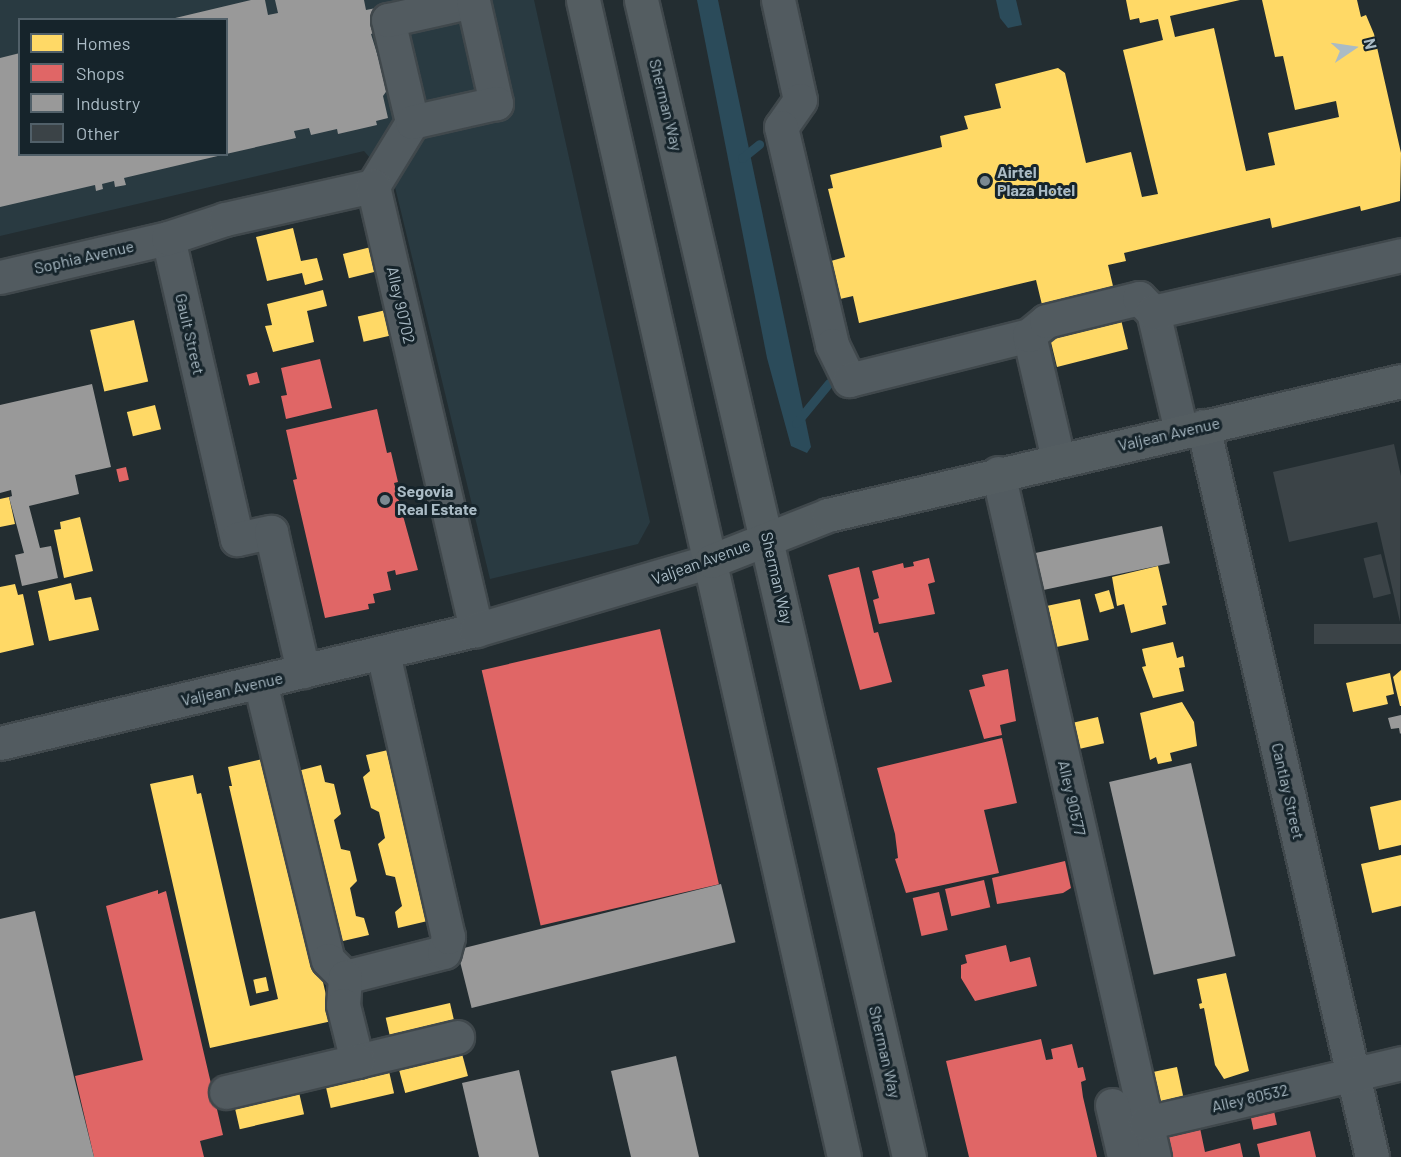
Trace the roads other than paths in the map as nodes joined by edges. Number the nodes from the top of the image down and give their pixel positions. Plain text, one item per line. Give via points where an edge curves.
1 (582, 0) edge
2 (641, 0) edge
3 (778, 0) edge
4 (451, 3) edge
5 (412, 122) junction
6 (373, 186) junction
7 (168, 238) junction
8 (1401, 255) edge
9 (0, 277) edge
10 (1153, 312) junction
11 (1029, 336) junction
12 (1401, 381) edge
13 (1192, 428) junction
14 (1058, 459) junction
15 (998, 473) junction
16 (768, 537) junction
17 (711, 561) junction
18 (476, 630) junction
19 (383, 653) junction
20 (303, 672) junction
21 (260, 682) junction
22 (0, 743) edge
23 (345, 976) junction
24 (457, 1038) dead end
25 (357, 1061) junction
26 (1401, 1063) edge
27 (1354, 1074) junction
28 (226, 1092) dead end
29 (1112, 1105) dead end
30 (1146, 1123) junction
31 (844, 1157) edge
32 (909, 1157) edge
33 (1124, 1157) edge
34 (1154, 1157) edge
35 (1372, 1157) edge

1 - 17 main road
2 - 16 main road, Sherman Way
3 - 11 street via 800,100 781,127 832,345 849,380
4 - 5 street via 388,20
4 - 5 street via 472,1 496,103
5 - 6 street
6 - 7 street via 225,219
6 - 18 street, Alley 90702
7 - 9 street, Sophia Avenue
7 - 20 street, Gault Street via 237,539 271,532
8 - 10 street
10 - 11 street via 1139,298 1046,321
10 - 13 street, Cantlay Street
11 - 14 street
12 - 13 main road, Valjean Avenue
13 - 14 main road, Valjean Avenue
13 - 27 street, Cantlay Street
14 - 15 main road, Valjean Avenue
15 - 16 main road, Valjean Avenue via 808,520
15 - 30 street, Alley 90577
16 - 17 main road, Valjean Avenue
16 - 32 main road, Sherman Way
17 - 18 street, Valjean Avenue
17 - 31 main road
18 - 19 street, Valjean Avenue
19 - 20 street, Valjean Avenue
19 - 23 street via 448,937 444,952
20 - 21 street, Valjean Avenue
21 - 22 street, Valjean Avenue
21 - 23 street via 328,960
23 - 25 street via 343,1005
24 - 25 street
25 - 28 street
26 - 27 street, Alley 80532
27 - 30 street, Alley 80532
27 - 35 street, Cantlay Street
29 - 33 street
30 - 34 street, Alley 90577

